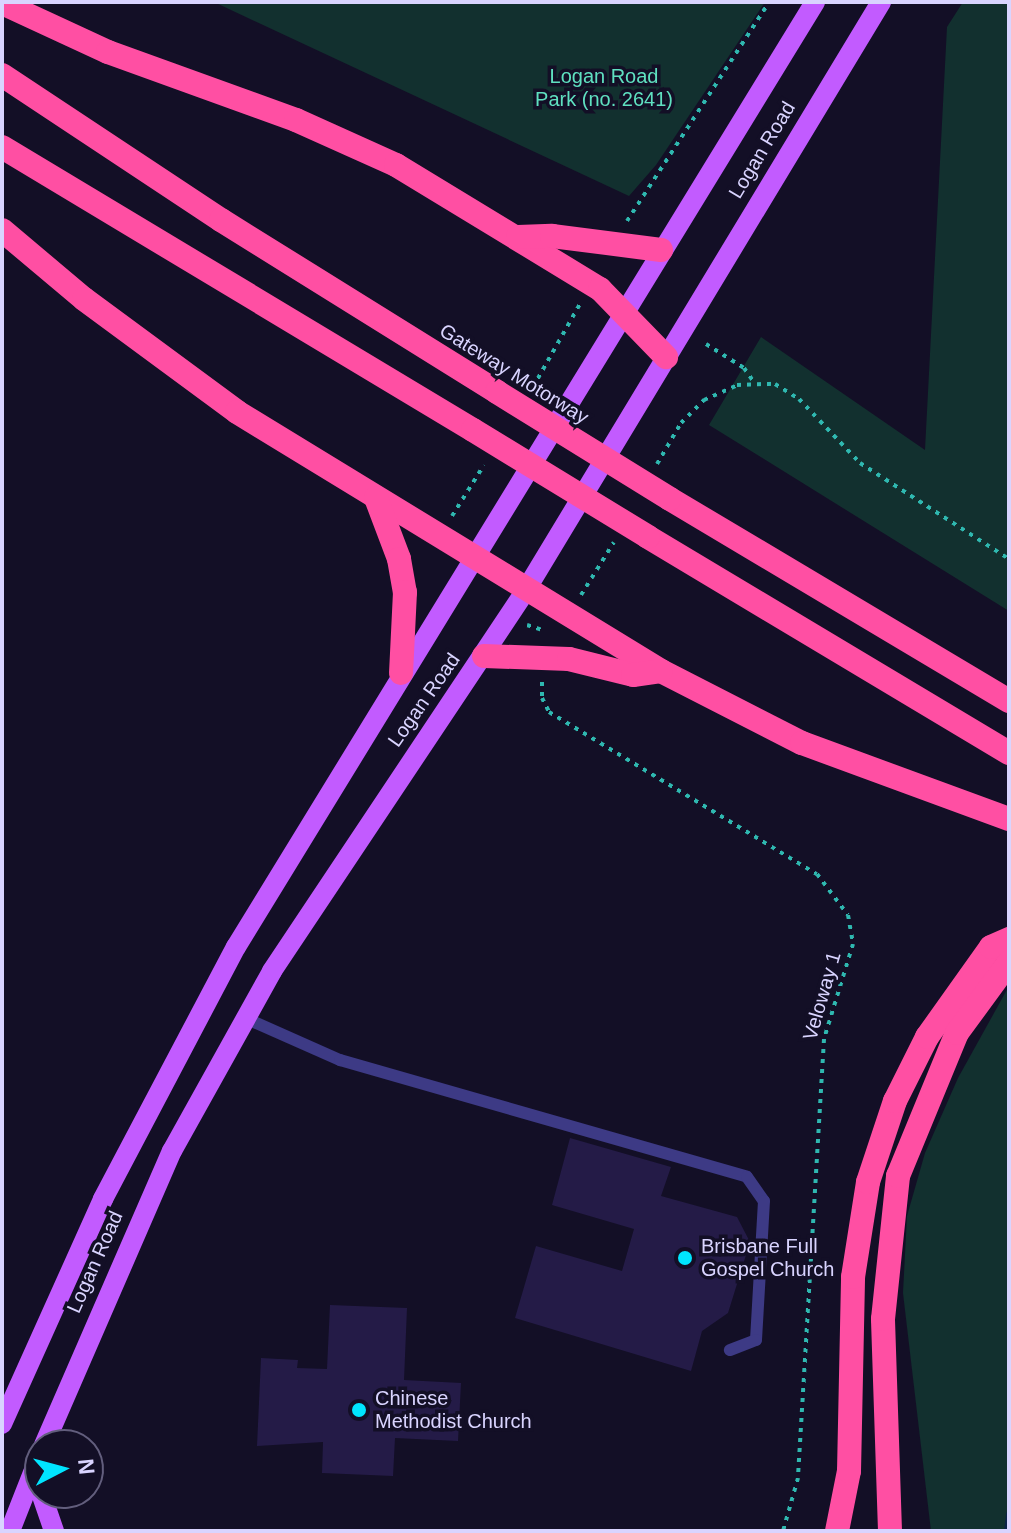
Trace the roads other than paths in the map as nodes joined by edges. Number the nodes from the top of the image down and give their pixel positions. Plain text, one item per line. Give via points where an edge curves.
1 (815, 2) edge
2 (881, 2) edge
3 (2, 3) edge
4 (2, 75) edge
5 (2, 147) edge
6 (2, 230) edge
7 (518, 237) junction
8 (661, 250) junction
9 (623, 310) junction
10 (666, 357) junction
11 (376, 498) junction
12 (474, 556) junction
13 (527, 588) junction
14 (484, 656) junction
15 (661, 671) junction
16 (401, 673) junction
17 (1009, 701) edge
18 (1009, 753) edge
19 (1009, 819) edge
20 (1009, 939) edge
21 (1009, 962) edge
22 (245, 1018) junction
23 (730, 1350) dead end
24 (2, 1424) edge
25 (51, 1429) edge
26 (24, 1504) edge
27 (47, 1509) edge
28 (10, 1531) edge
29 (54, 1531) edge
30 (837, 1531) edge
31 (890, 1531) edge

1 - 8 main road, Logan Road
2 - 10 main road, Logan Road
3 - 7 highway via 153,70 341,138
4 - 17 highway, Gateway Motorway, bridge via 221,220 497,392
5 - 18 highway, bridge
6 - 11 highway via 192,382
7 - 8 highway via 552,236
7 - 9 highway via 600,289
8 - 9 main road, Logan Road
9 - 10 highway
9 - 12 main road, Logan Road
10 - 13 main road, Logan Road
11 - 12 highway
11 - 16 highway via 405,592
12 - 13 highway
12 - 16 main road, Logan Road
13 - 14 main road, Logan Road
13 - 15 highway
14 - 15 highway via 569,659 633,675
14 - 22 main road, Logan Road via 319,896
15 - 19 highway via 802,743
16 - 24 main road, Logan Road via 182,1043 79,1249
20 - 30 highway via 991,947 927,1037 895,1101 868,1182 853,1277 847,1494
21 - 31 highway via 957,1033 898,1176 883,1319
22 - 23 lane via 340,1060 747,1177 764,1201 756,1340
22 - 25 main road, Logan Road via 137,1225
26 - 28 main road
27 - 29 main road

